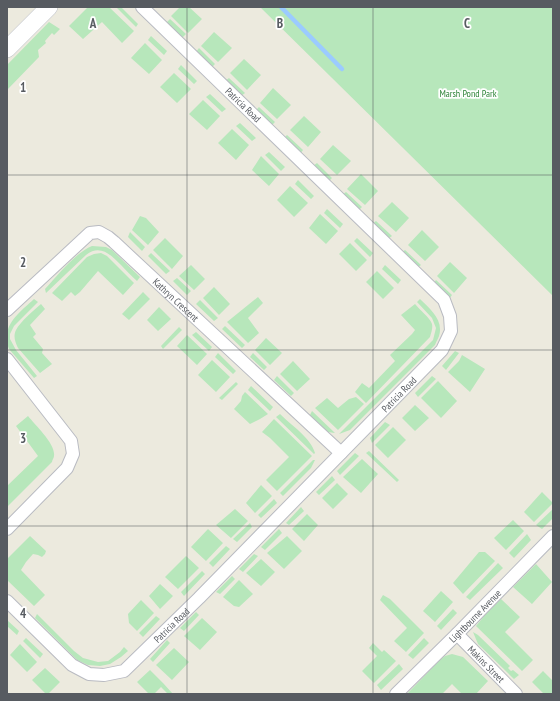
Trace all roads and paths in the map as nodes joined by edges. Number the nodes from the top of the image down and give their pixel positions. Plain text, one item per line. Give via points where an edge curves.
1 (49, 7) edge
2 (142, 7) edge
3 (7, 49) edge
4 (7, 310) edge
5 (7, 359) edge
6 (341, 453) junction
7 (7, 529) edge
8 (553, 536) edge
9 (7, 601) edge
10 (457, 634) junction
11 (396, 694) edge
12 (516, 694) edge

1 - 3 street
2 - 6 street, Patricia Road via 444,300 450,316 451,331 442,350
4 - 6 street, Kathryn Crescent via 90,233 100,232 114,242
5 - 7 street via 71,441 73,454 67,468
6 - 9 street, Patricia Road via 124,672 89,674 72,665
8 - 10 street, Lightbourne Avenue
10 - 11 street, Lightbourne Avenue
10 - 12 street, Makins Street

